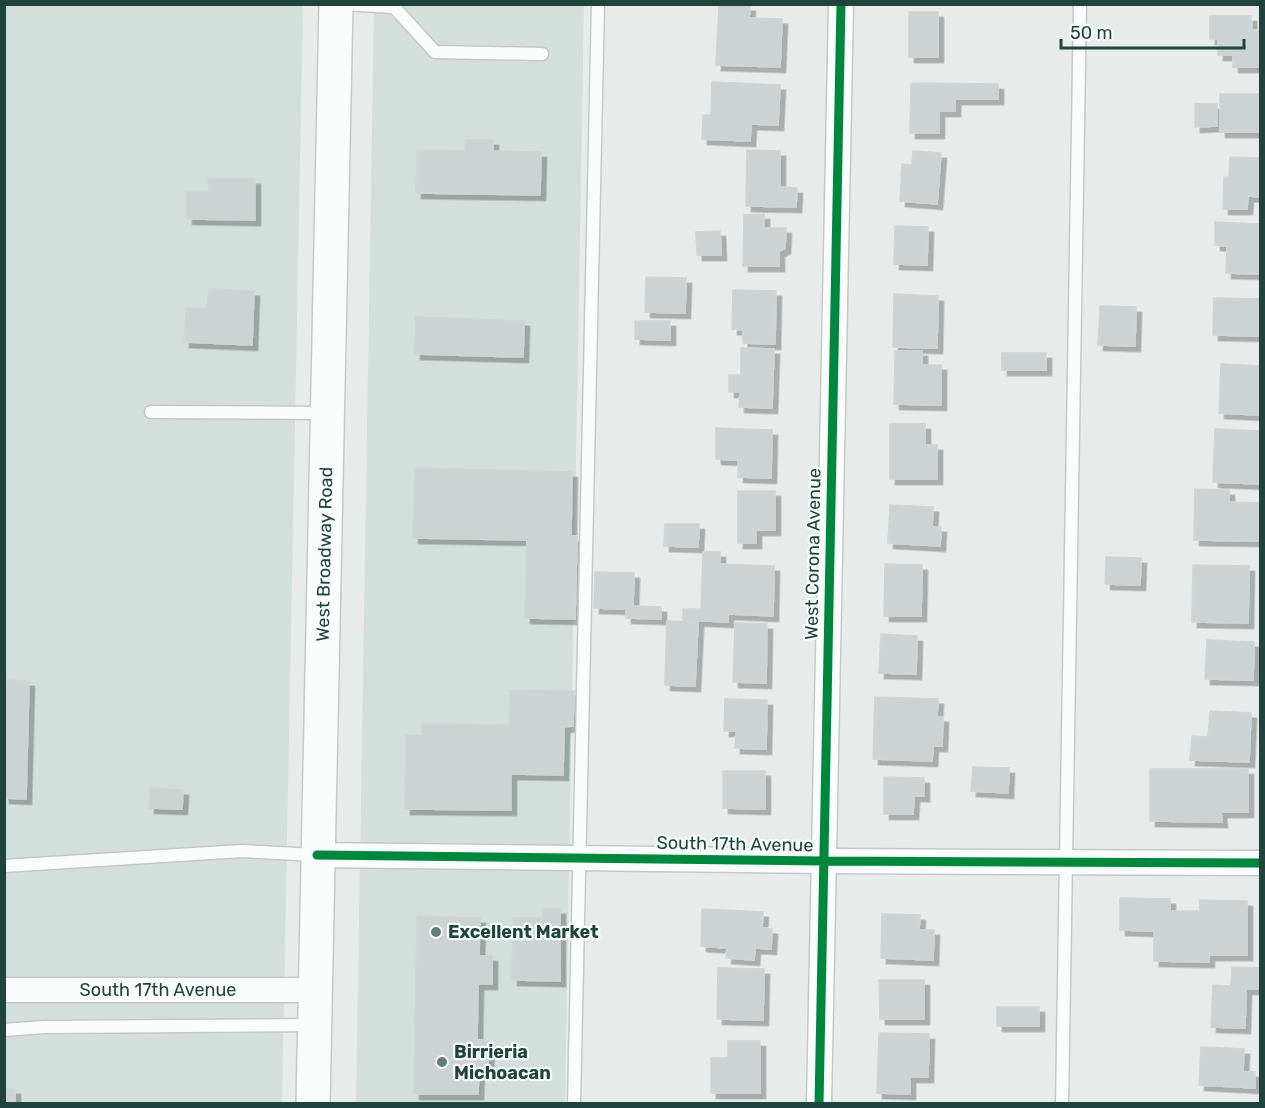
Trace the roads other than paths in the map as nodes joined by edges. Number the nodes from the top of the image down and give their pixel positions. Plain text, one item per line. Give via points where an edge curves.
1 (336, 4) edge
2 (344, 4) edge
3 (598, 4) edge
4 (841, 4) edge
5 (1080, 4) edge
6 (542, 54) dead end
7 (151, 412) dead end
8 (327, 413) junction
9 (317, 855) junction
10 (579, 859) junction
11 (823, 861) junction
12 (1066, 863) junction
13 (1260, 863) edge
14 (4, 866) edge
15 (4, 990) edge
16 (314, 990) junction
17 (313, 1025) junction
18 (4, 1030) edge
19 (313, 1104) edge
20 (574, 1104) edge
21 (819, 1104) edge
22 (1062, 1104) edge

1 - 8 main road, West Broadway Road
2 - 6 lane via 394,7 435,52
3 - 10 lane
4 - 11 street, West Corona Avenue
5 - 12 lane
7 - 8 lane
8 - 9 main road, West Broadway Road
9 - 10 street, South 17th Avenue
9 - 14 lane via 242,851
9 - 16 main road, West Broadway Road
10 - 11 street, South 17th Avenue
10 - 20 lane
11 - 12 street, South 17th Avenue
11 - 21 street, West Corona Avenue
12 - 13 street, South 17th Avenue
12 - 22 lane
15 - 16 street, South 17th Avenue
16 - 17 main road, West Broadway Road
17 - 18 lane
17 - 19 main road, West Broadway Road

